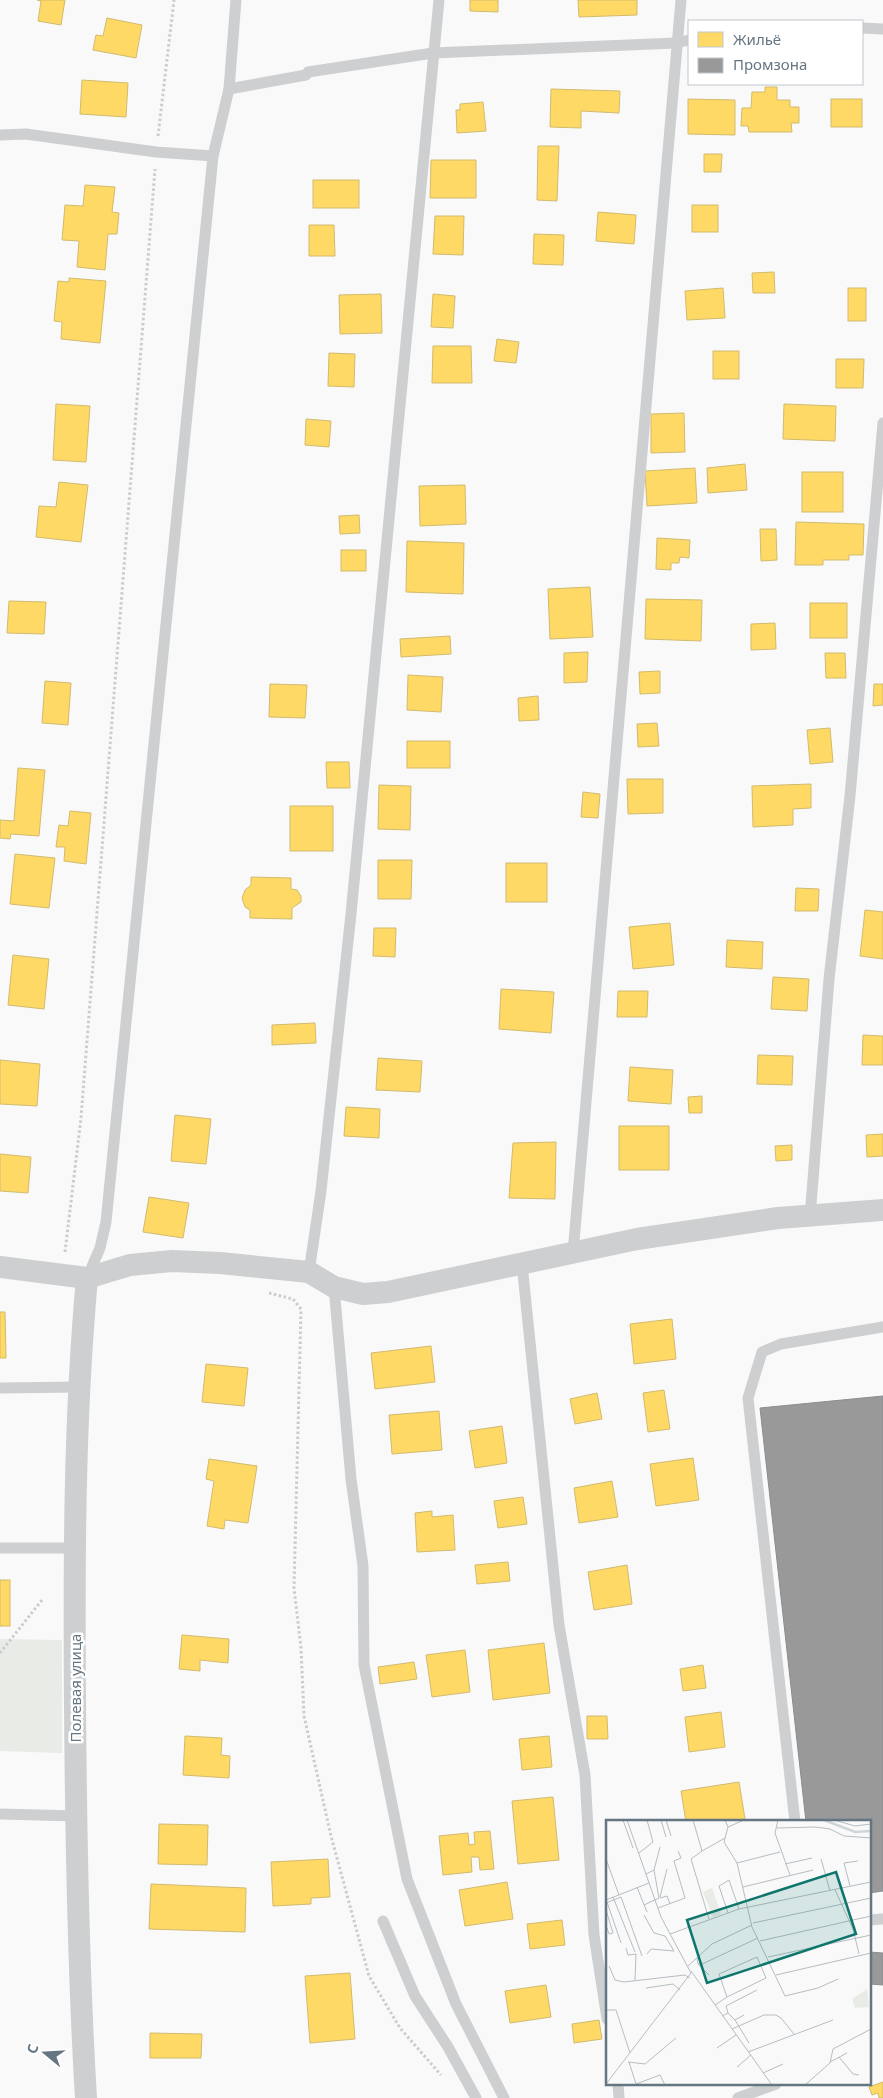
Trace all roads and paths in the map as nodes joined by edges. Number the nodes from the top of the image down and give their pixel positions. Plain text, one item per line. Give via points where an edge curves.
1 (174, 0) edge
2 (236, 0) edge
3 (439, 0) edge
4 (681, 0) edge
5 (863, 28) edge
6 (883, 29) edge
7 (688, 40) edge
8 (676, 43) junction
9 (433, 54) junction
10 (230, 89) junction
11 (0, 135) edge
12 (156, 152) junction
13 (213, 156) junction
14 (883, 423) edge
15 (883, 1210) edge
16 (810, 1217) junction
17 (573, 1253) junction
18 (522, 1264) junction
19 (0, 1267) edge
20 (309, 1272) junction
21 (62, 1275) junction
22 (87, 1278) junction
23 (334, 1286) junction
24 (261, 1291) dead end
25 (883, 1327) edge
26 (0, 1388) edge
27 (79, 1388) junction
28 (0, 1548) edge
29 (75, 1548) junction
30 (42, 1600) dead end
31 (0, 1653) edge
32 (0, 1814) edge
33 (76, 1816) junction
34 (795, 1820) edge
35 (883, 1919) edge
36 (870, 1920) edge
37 (383, 1921) dead end
38 (606, 2013) edge
39 (445, 2079) dead end
40 (771, 2086) edge
41 (86, 2098) edge
42 (476, 2098) edge
43 (504, 2098) edge
44 (738, 2098) edge

1 - 12 path
2 - 10 lane
3 - 9 lane
4 - 8 lane
5 - 6 lane
7 - 8 lane
8 - 9 lane
8 - 17 lane
9 - 10 lane via 308,72 306,75
9 - 20 lane via 351,914
10 - 13 lane
11 - 12 lane via 26,134
12 - 13 lane
12 - 21 path via 81,1118
13 - 22 lane via 106,1222 100,1248
14 - 16 lane via 850,796 829,979
15 - 16 street
16 - 17 street via 778,1218 637,1239
17 - 18 street
18 - 23 street via 388,1292 363,1294
18 - 38 lane via 558,1625 585,1775 594,1935
19 - 21 street
20 - 22 street via 172,1260 130,1265
20 - 23 street
21 - 22 street
22 - 27 street, Полевая улица
23 - 43 lane via 351,1479 363,1566 364,1665 407,1879 456,2004
24 - 39 path via 293,1299 301,1309 294,1588 304,1716 331,1836 370,1976 400,2028
25 - 34 lane via 781,1344 762,1352 748,1398
26 - 27 lane
27 - 29 street, Полевая улица
28 - 29 lane
29 - 33 street, Полевая улица
30 - 31 path
32 - 33 lane
33 - 41 street, Полевая улица
35 - 36 lane
37 - 42 lane via 415,1996
40 - 44 lane

